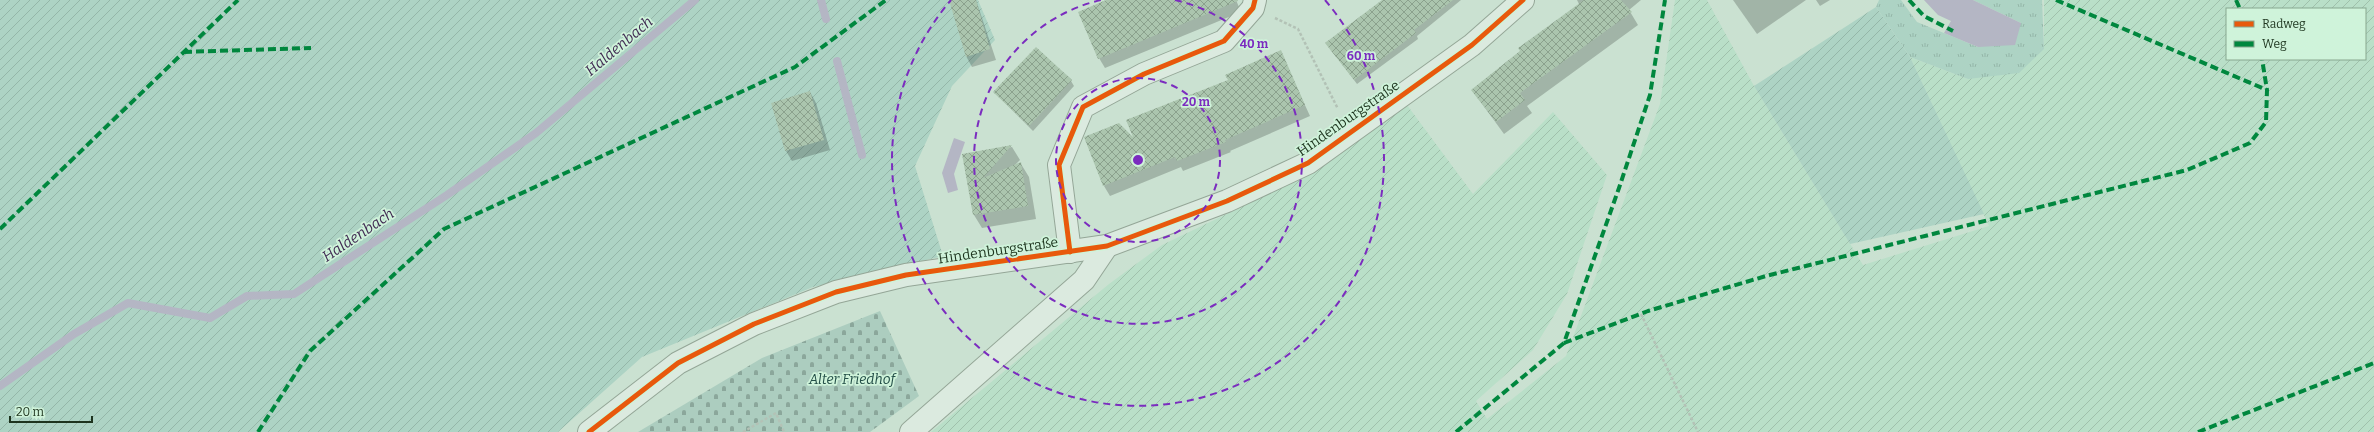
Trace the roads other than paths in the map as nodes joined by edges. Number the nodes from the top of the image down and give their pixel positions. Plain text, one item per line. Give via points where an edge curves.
1 (1255, 0) edge
2 (1523, 0) edge
3 (1107, 246) junction
4 (1070, 252) junction
5 (589, 432) edge
6 (911, 432) edge

1 - 4 street via 1253,8 1224,41 1144,74 1083,107 1059,165
2 - 3 street, Hindenburgstraße via 1472,45 1308,163 1227,201
3 - 4 street, Hindenburgstraße
3 - 6 street via 1084,280
4 - 5 street, Hindenburgstraße via 906,276 836,292 754,324 678,363

